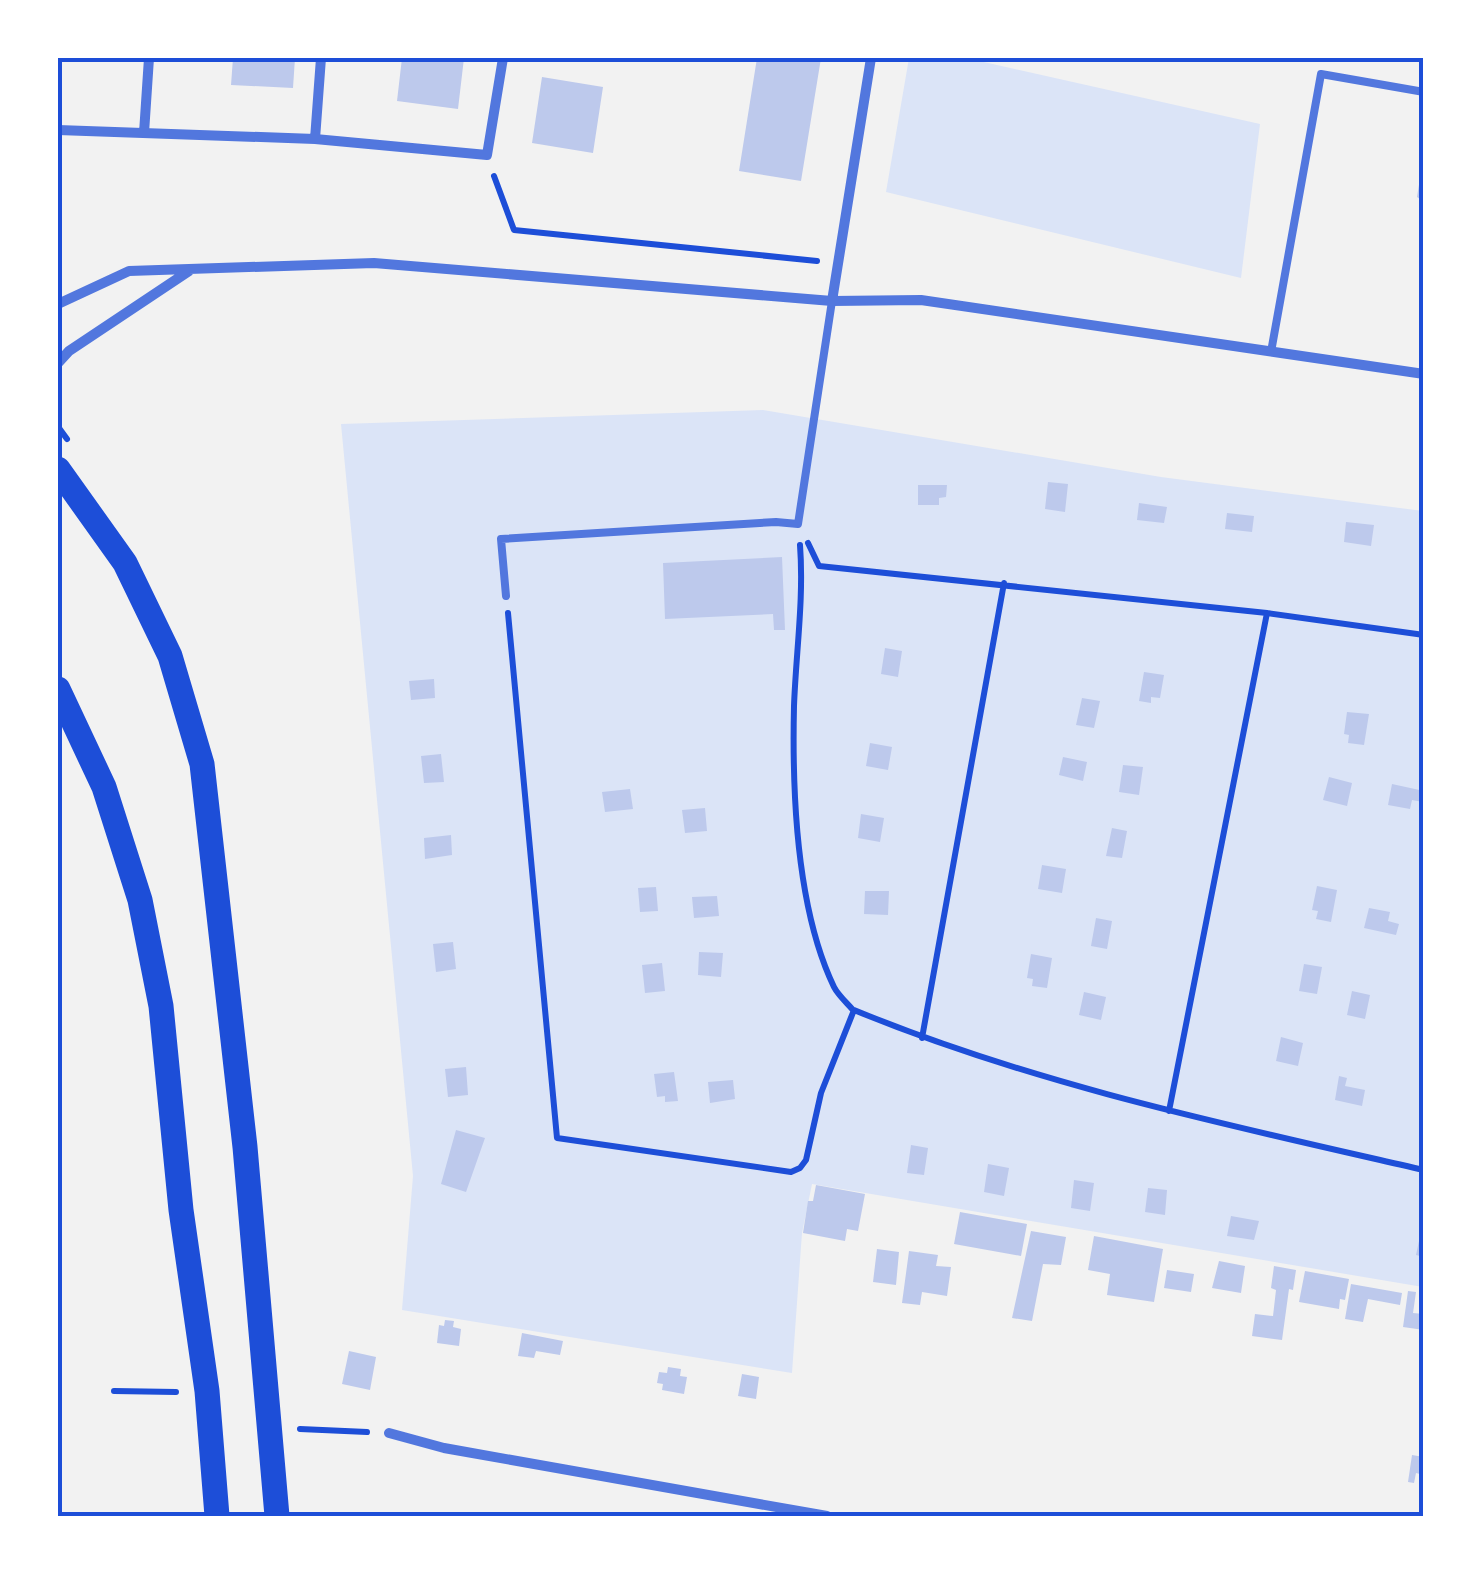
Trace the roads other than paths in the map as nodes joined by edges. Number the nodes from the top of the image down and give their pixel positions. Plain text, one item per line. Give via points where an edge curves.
1 (148, 58) edge
2 (321, 58) edge
3 (503, 58) edge
4 (872, 58) edge
5 (1424, 92) edge
6 (58, 130) edge
7 (144, 133) junction
8 (316, 139) junction
9 (190, 270) junction
10 (832, 301) junction
11 (58, 304) edge
12 (1271, 352) junction
13 (58, 362) edge
14 (1424, 374) edge
15 (58, 469) edge
16 (506, 596) road end
17 (58, 689) edge
18 (388, 1433) road end
19 (218, 1516) edge
20 (277, 1516) edge
21 (827, 1516) edge

1 - 7 street
2 - 8 street
3 - 8 street via 486,155
4 - 10 street
5 - 12 lane via 1321,74
6 - 7 street
7 - 8 street
9 - 10 street via 374,263
9 - 11 street via 128,271
9 - 13 street
10 - 12 street via 920,300
10 - 16 lane via 798,524 501,539
12 - 14 street
15 - 20 main road via 124,562 148,609 170,656 202,764
17 - 19 main road via 104,788 140,900 161,1006
18 - 21 street

